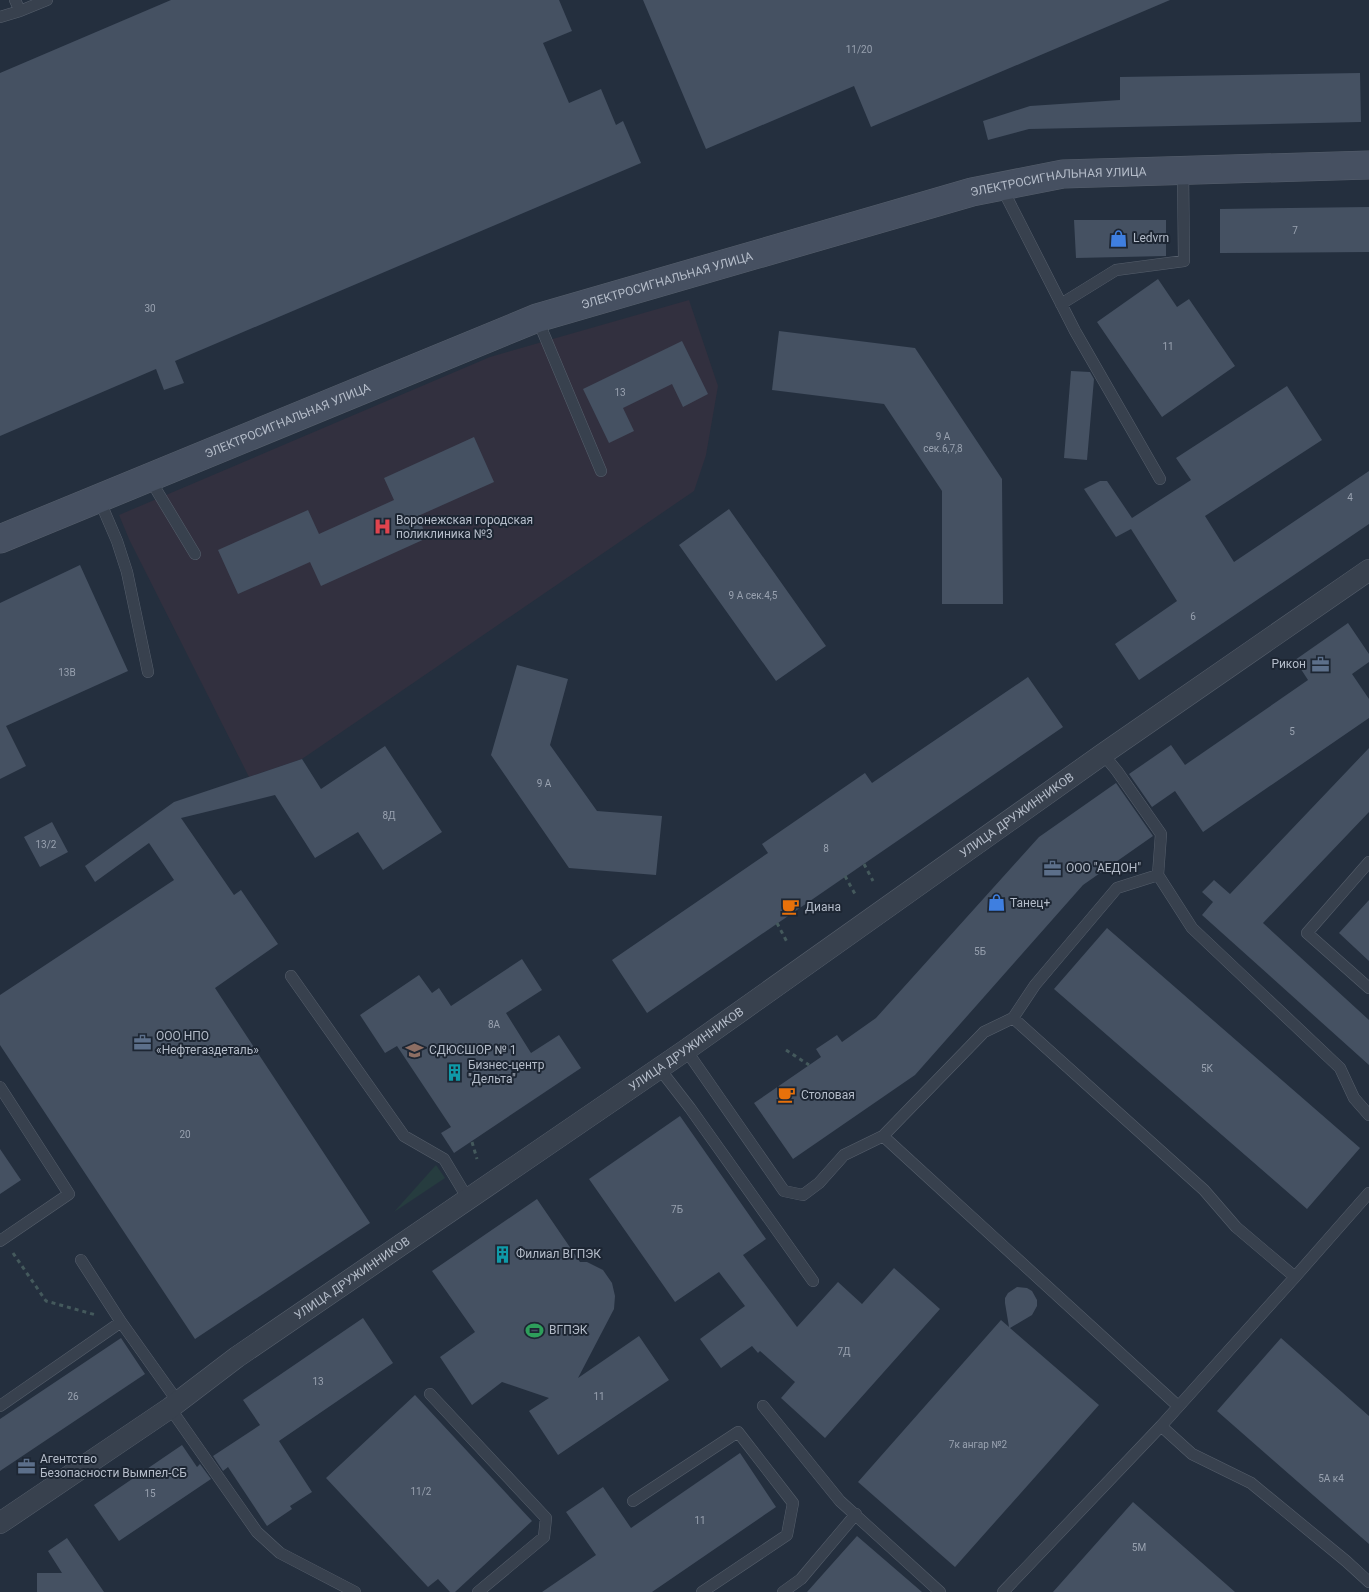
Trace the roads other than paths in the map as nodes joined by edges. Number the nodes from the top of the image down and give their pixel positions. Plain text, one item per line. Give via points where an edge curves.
1 (47, 0) edge
2 (17, 5) edge
3 (0, 16) edge
4 (1369, 165) edge
5 (1183, 170) junction
6 (1001, 186) junction
7 (1062, 304) junction
8 (537, 318) junction
9 (600, 471) dead end
10 (151, 477) junction
11 (1160, 480) dead end
12 (99, 499) junction
13 (0, 539) edge
14 (195, 554) dead end
15 (1368, 574) edge
16 (148, 672) dead end
17 (1103, 754) junction
18 (1369, 862) edge
19 (1158, 875) junction
20 (291, 976) dead end
21 (1369, 988) edge
22 (1013, 1018) junction
23 (686, 1050) junction
24 (659, 1068) junction
25 (0, 1087) edge
26 (740, 1110) dead end
27 (728, 1111) junction
28 (1369, 1115) edge
29 (883, 1136) junction
30 (1369, 1193) edge
31 (468, 1199) junction
32 (2, 1240) edge
33 (81, 1260) dead end
34 (1294, 1277) junction
35 (813, 1281) dead end
36 (121, 1322) junction
37 (430, 1394) dead end
38 (174, 1405) junction
39 (0, 1406) edge
40 (764, 1406) dead end
41 (1178, 1406) junction
42 (1161, 1426) junction
43 (633, 1501) dead end
44 (856, 1514) junction
45 (0, 1523) edge
46 (1369, 1582) edge
47 (356, 1592) edge
48 (478, 1592) edge
49 (702, 1592) edge
50 (783, 1592) edge
51 (940, 1592) edge
52 (1004, 1592) edge

1 - 2 lane
2 - 3 lane
4 - 5 street, ЭЛЕКТРОСИГНАЛЬНАЯ УЛИЦА
5 - 6 street, ЭЛЕКТРОСИГНАЛЬНАЯ УЛИЦА via 1063,174
5 - 7 lane via 1184,261 1116,270
6 - 7 lane
6 - 8 street, ЭЛЕКТРОСИГНАЛЬНАЯ УЛИЦА via 953,197
7 - 11 lane
8 - 9 lane
8 - 10 street, ЭЛЕКТРОСИГНАЛЬНАЯ УЛИЦА
10 - 12 street, ЭЛЕКТРОСИГНАЛЬНАЯ УЛИЦА
10 - 14 lane
12 - 13 street, ЭЛЕКТРОСИГНАЛЬНАЯ УЛИЦА
12 - 16 lane via 127,572
15 - 17 street, УЛИЦА ДРУЖИННИКОВ
17 - 19 lane via 1161,834
17 - 23 street, УЛИЦА ДРУЖИННИКОВ
18 - 21 lane via 1308,933
19 - 22 lane via 1117,888 1035,985
19 - 28 lane via 1192,928 1340,1068 1354,1098
20 - 31 lane via 404,1136 444,1159
22 - 29 lane via 984,1032
22 - 34 lane via 1204,1190 1236,1227
23 - 24 street, УЛИЦА ДРУЖИННИКОВ
23 - 27 lane
24 - 31 street, УЛИЦА ДРУЖИННИКОВ
24 - 35 lane
25 - 32 lane via 69,1194
26 - 27 lane
27 - 29 lane via 784,1191 803,1195 819,1183 844,1155
29 - 41 lane
30 - 34 lane
31 - 38 street, УЛИЦА ДРУЖИННИКОВ via 237,1357
33 - 36 lane
34 - 41 lane
36 - 38 lane
36 - 39 lane
37 - 48 lane via 546,1518 544,1538
38 - 45 street, УЛИЦА ДРУЖИННИКОВ
38 - 47 lane via 257,1532 280,1553
40 - 44 lane via 840,1501
41 - 42 lane
42 - 46 lane via 1192,1454 1251,1483
42 - 52 lane
43 - 49 lane via 738,1432 793,1503 788,1535
44 - 50 lane via 801,1579
44 - 51 lane

